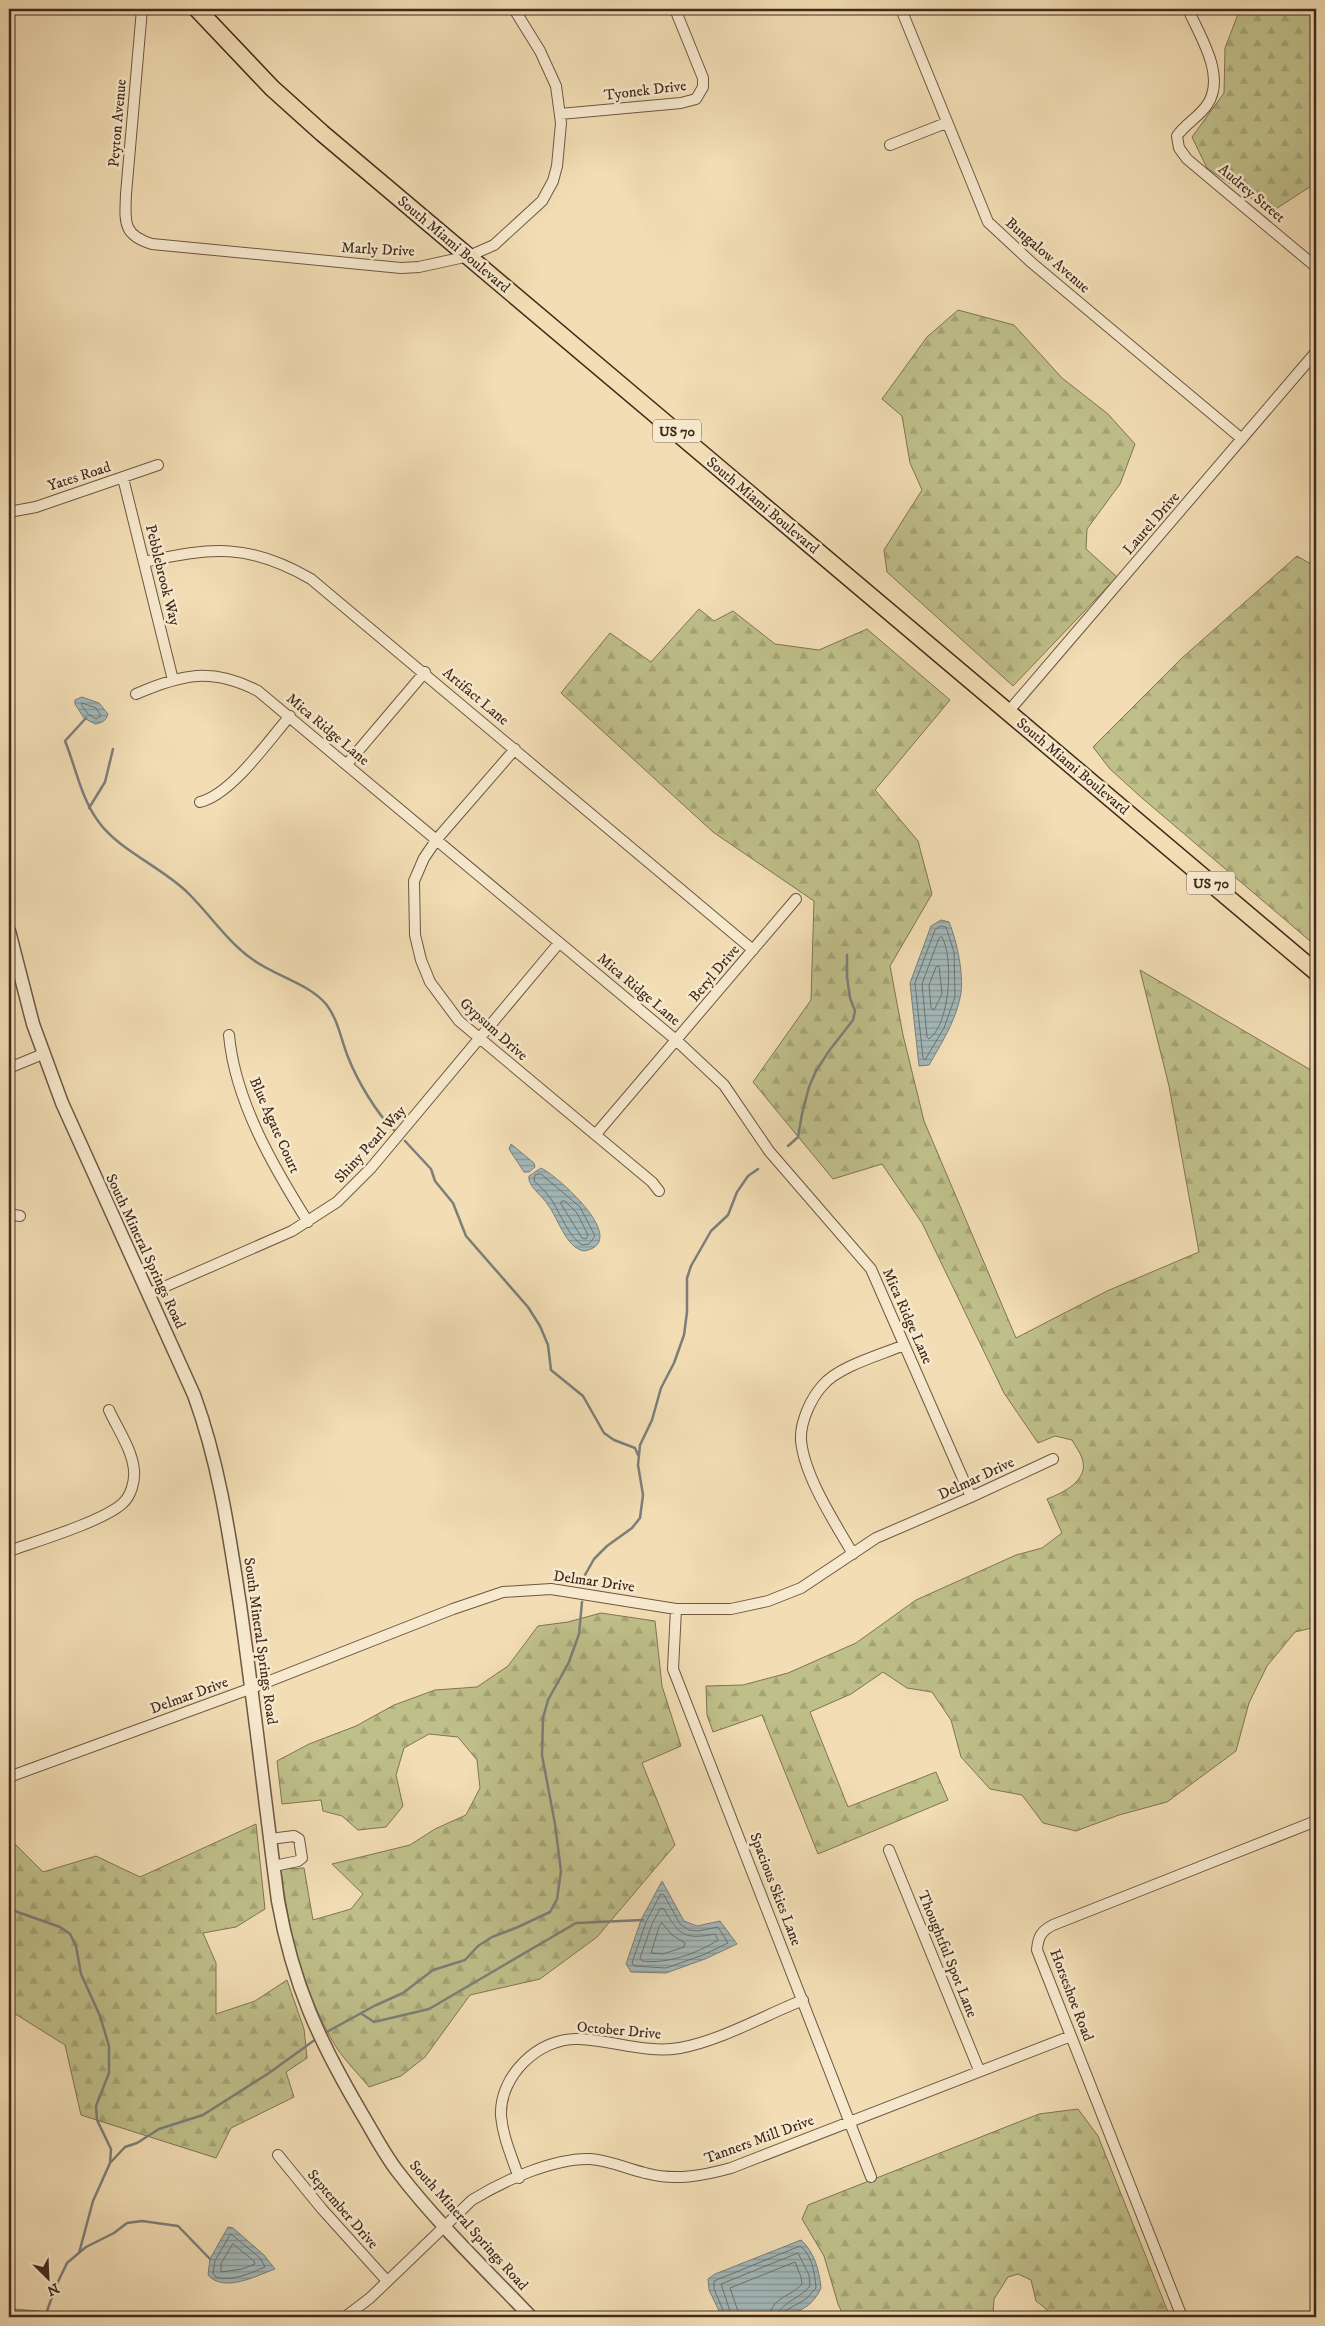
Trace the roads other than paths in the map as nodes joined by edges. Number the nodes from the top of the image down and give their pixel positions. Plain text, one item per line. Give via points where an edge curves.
1 (142, 9) edge
2 (197, 9) edge
3 (514, 9) edge
4 (675, 9) edge
5 (901, 9) edge
6 (1188, 9) edge
7 (560, 114) junction
8 (946, 123) junction
9 (890, 145) dead end
10 (136, 238) joint
11 (469, 256) junction
12 (1316, 267) edge
13 (1316, 352) edge
14 (1242, 439) junction
15 (158, 465) dead end
16 (123, 478) junction
17 (9, 512) edge
18 (144, 562) junction
19 (425, 672) junction
20 (173, 680) junction
21 (136, 694) dead end
22 (1008, 712) junction
23 (290, 716) junction
24 (515, 749) junction
25 (347, 764) junction
26 (200, 802) dead end
27 (436, 839) junction
28 (796, 899) dead end
29 (9, 931) edge
30 (559, 943) junction
31 (753, 950) junction
32 (1316, 972) edge
33 (229, 1035) dead end
34 (480, 1039) junction
35 (676, 1040) junction
36 (43, 1054) junction
37 (9, 1068) edge
38 (596, 1134) junction
39 (659, 1192) dead end
40 (9, 1214) edge
41 (20, 1216) dead end
42 (308, 1222) junction
43 (148, 1294) junction
44 (904, 1345) junction
45 (109, 1410) dead end
46 (1053, 1459) dead end
47 (971, 1497) junction
48 (9, 1549) edge
49 (853, 1554) junction
50 (676, 1608) junction
51 (252, 1688) junction
52 (9, 1777) edge
53 (1316, 1821) edge
54 (270, 1839) junction
55 (889, 1850) dead end
56 (274, 1866) junction
57 (803, 2000) junction
58 (1071, 2036) junction
59 (978, 2070) junction
60 (850, 2121) junction
61 (278, 2154) dead end
62 (871, 2177) dead end
63 (519, 2178) junction
64 (444, 2226) junction
65 (387, 2281) junction
66 (346, 2317) edge
67 (531, 2317) edge
68 (1182, 2317) edge

1 - 10 street, Peyton Avenue via 126,202 127,224
2 - 11 highway, South Miami Boulevard / US 70 via 290,104
3 - 7 street, Marly Drive via 549,69 556,86
4 - 7 street, Tyonek Drive via 703,78 703,87 696,99
5 - 8 street, Bungalow Avenue
6 - 12 street, Audrey Street via 1210,61 1213,93 1208,104 1178,136 1179,148 1187,159
7 - 11 street, Marly Drive via 558,166 546,195 502,240
8 - 9 street
8 - 14 street, Bungalow Avenue via 988,222 1032,263
10 - 11 street, Marly Drive via 152,244 401,268
11 - 22 highway, South Miami Boulevard / US 70
13 - 14 street, Laurel Drive
14 - 22 street, Laurel Drive
15 - 16 street, Yates Road
16 - 17 street, Yates Road via 36,507
16 - 18 street, Pebblebrook Way
18 - 19 street, Artifact Lane via 198,551 230,550 260,555 287,565 337,599
18 - 20 street, Pebblebrook Way
19 - 24 street, Artifact Lane
19 - 25 street
20 - 21 street, Mica Ridge Lane
20 - 23 street, Mica Ridge Lane via 219,676 237,680 258,691
22 - 32 highway, South Miami Boulevard / US 70
23 - 25 street, Mica Ridge Lane
23 - 26 street via 228,787 213,799
24 - 27 street, Gypsum Drive
24 - 31 street, Artifact Lane
25 - 27 street, Mica Ridge Lane
27 - 30 street, Mica Ridge Lane
27 - 34 street, Gypsum Drive via 414,881 415,935 430,982 459,1021
28 - 31 street, Beryl Drive
29 - 36 street, South Mineral Springs Road
30 - 34 street, Shiny Pearl Way
30 - 35 street, Mica Ridge Lane
31 - 35 street, Beryl Drive
33 - 42 street, Blue Agate Court via 236,1075 252,1118 274,1165
34 - 38 street, Gypsum Drive
34 - 42 street, Shiny Pearl Way via 371,1168 337,1202
35 - 38 street, Beryl Drive
35 - 44 street, Mica Ridge Lane via 724,1085 769,1150 871,1268
36 - 37 street
36 - 43 street, South Mineral Springs Road via 70,1124
38 - 39 street, Gypsum Drive via 652,1182
40 - 41 street
42 - 43 street, Shiny Pearl Way
43 - 51 street, South Mineral Springs Road via 194,1394 214,1457 226,1510
44 - 47 street, Mica Ridge Lane
44 - 49 street via 841,1371 823,1384 805,1416 801,1440 808,1467 821,1500
45 - 48 street via 134,1469 133,1487 122,1504 103,1516
46 - 47 street, Delmar Drive
47 - 49 street, Delmar Drive via 876,1538
49 - 50 street, Delmar Drive via 801,1588 768,1601 731,1609
50 - 51 street, Delmar Drive via 551,1589 503,1592
50 - 57 street, Spacious Skies Lane via 673,1669
51 - 52 street, Delmar Drive
51 - 54 street, South Mineral Springs Road
53 - 58 street, Horseshoe Road via 1053,1925 1041,1933 1037,1950
54 - 56 street, South Mineral Springs Road
54 - 56 street via 294,1836 299,1839 302,1858
55 - 59 street, Thoughtful Spot Lane
56 - 64 street, South Mineral Springs Road via 289,1953 298,1986 319,2036 386,2154
57 - 60 street, Spacious Skies Lane
57 - 63 street, October Drive via 703,2042 678,2048 651,2050 576,2039 551,2044 533,2054 512,2078 502,2109 504,2137
58 - 59 street, Tanners Mill Drive
58 - 68 street, Horseshoe Road
59 - 60 street, Tanners Mill Drive
60 - 62 street, Spacious Skies Lane
60 - 63 street, Tanners Mill Drive via 706,2175 666,2177 590,2160 559,2163
61 - 65 street, September Drive
63 - 64 street, Tanners Mill Drive via 472,2200
64 - 65 street, Tanners Mill Drive
64 - 67 street, South Mineral Springs Road
65 - 66 street, Tanners Mill Drive

